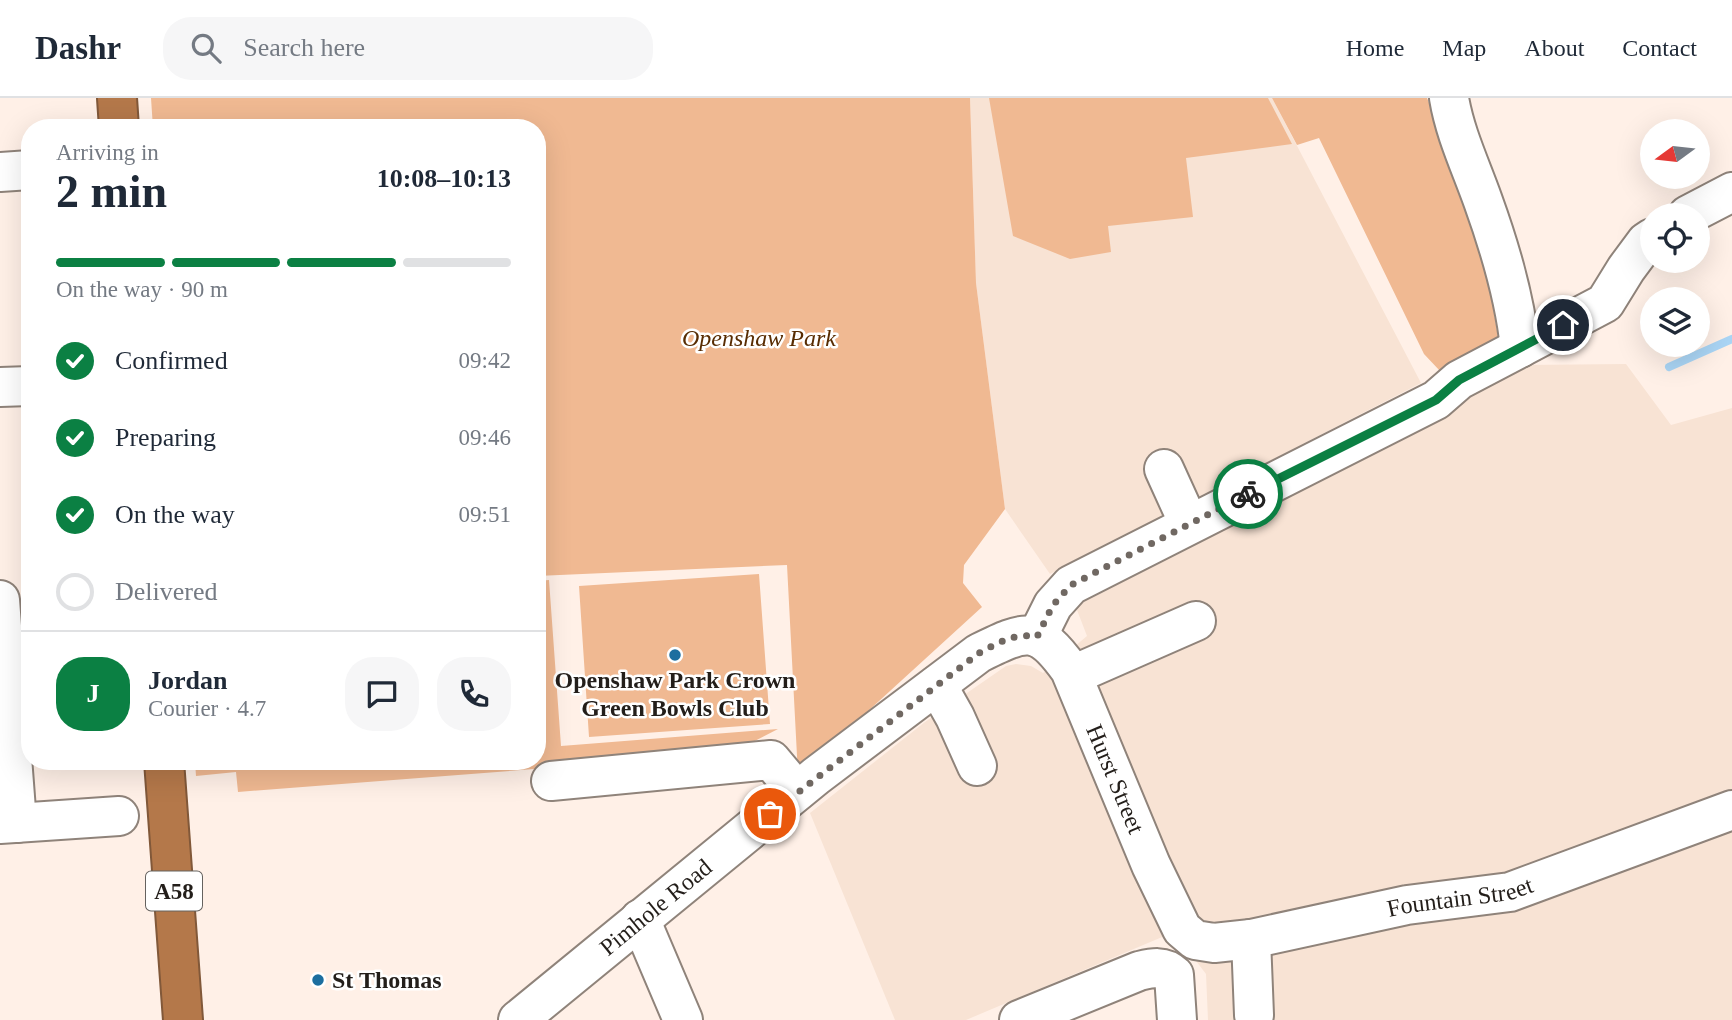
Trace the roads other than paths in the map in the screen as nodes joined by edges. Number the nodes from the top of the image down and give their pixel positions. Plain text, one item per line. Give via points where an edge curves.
1 (117, 98) edge
2 (1449, 98) edge
3 (118, 119) edge
4 (21, 171) edge
5 (0, 172) edge
6 (1732, 192) edge
7 (1710, 204) edge
8 (1640, 250) edge
9 (1520, 348) junction
10 (21, 386) edge
11 (0, 387) edge
12 (1164, 469) dead end
13 (1189, 524) junction
14 (0, 600) edge
15 (21, 607) edge
16 (0, 608) edge
17 (1196, 621) dead end
18 (1037, 637) junction
19 (1073, 675) junction
20 (937, 685) junction
21 (5, 716) edge
22 (977, 766) dead end
23 (165, 770) edge
24 (551, 780) dead end
25 (797, 791) junction
26 (1731, 815) edge
27 (119, 816) dead end
28 (9, 824) edge
29 (640, 919) junction
30 (1182, 929) joint
31 (1251, 939) junction
32 (1077, 1009) edge
33 (1254, 1015) dead end
34 (183, 1020) edge
35 (518, 1020) edge
36 (683, 1020) edge
37 (1018, 1020) edge
38 (1177, 1020) edge

1 - 3 highway
2 - 9 street via 1452,119 1509,284
4 - 5 street
6 - 7 street
8 - 9 street via 1605,303
9 - 13 street via 1459,380 1436,400
10 - 11 street
12 - 13 street
13 - 18 street via 1071,585 1053,605
14 - 16 street
15 - 16 street
16 - 21 street
17 - 19 street
18 - 19 street, Hurst Street via 1049,643
18 - 20 street, Pimhole Road via 1008,639 979,653
19 - 30 street, Hurst Street
20 - 22 street
20 - 25 street, Pimhole Road
21 - 28 street
23 - 34 highway, A58
24 - 25 street via 771,760
25 - 29 street, Pimhole Road
26 - 31 street, Fountain Street via 1510,892 1407,905
27 - 28 street
29 - 35 street, Pimhole Road
29 - 36 street
30 - 31 street, Fountain Street via 1195,940 1214,943
31 - 33 street
32 - 37 street
32 - 38 street via 1139,971 1159,967 1174,975

